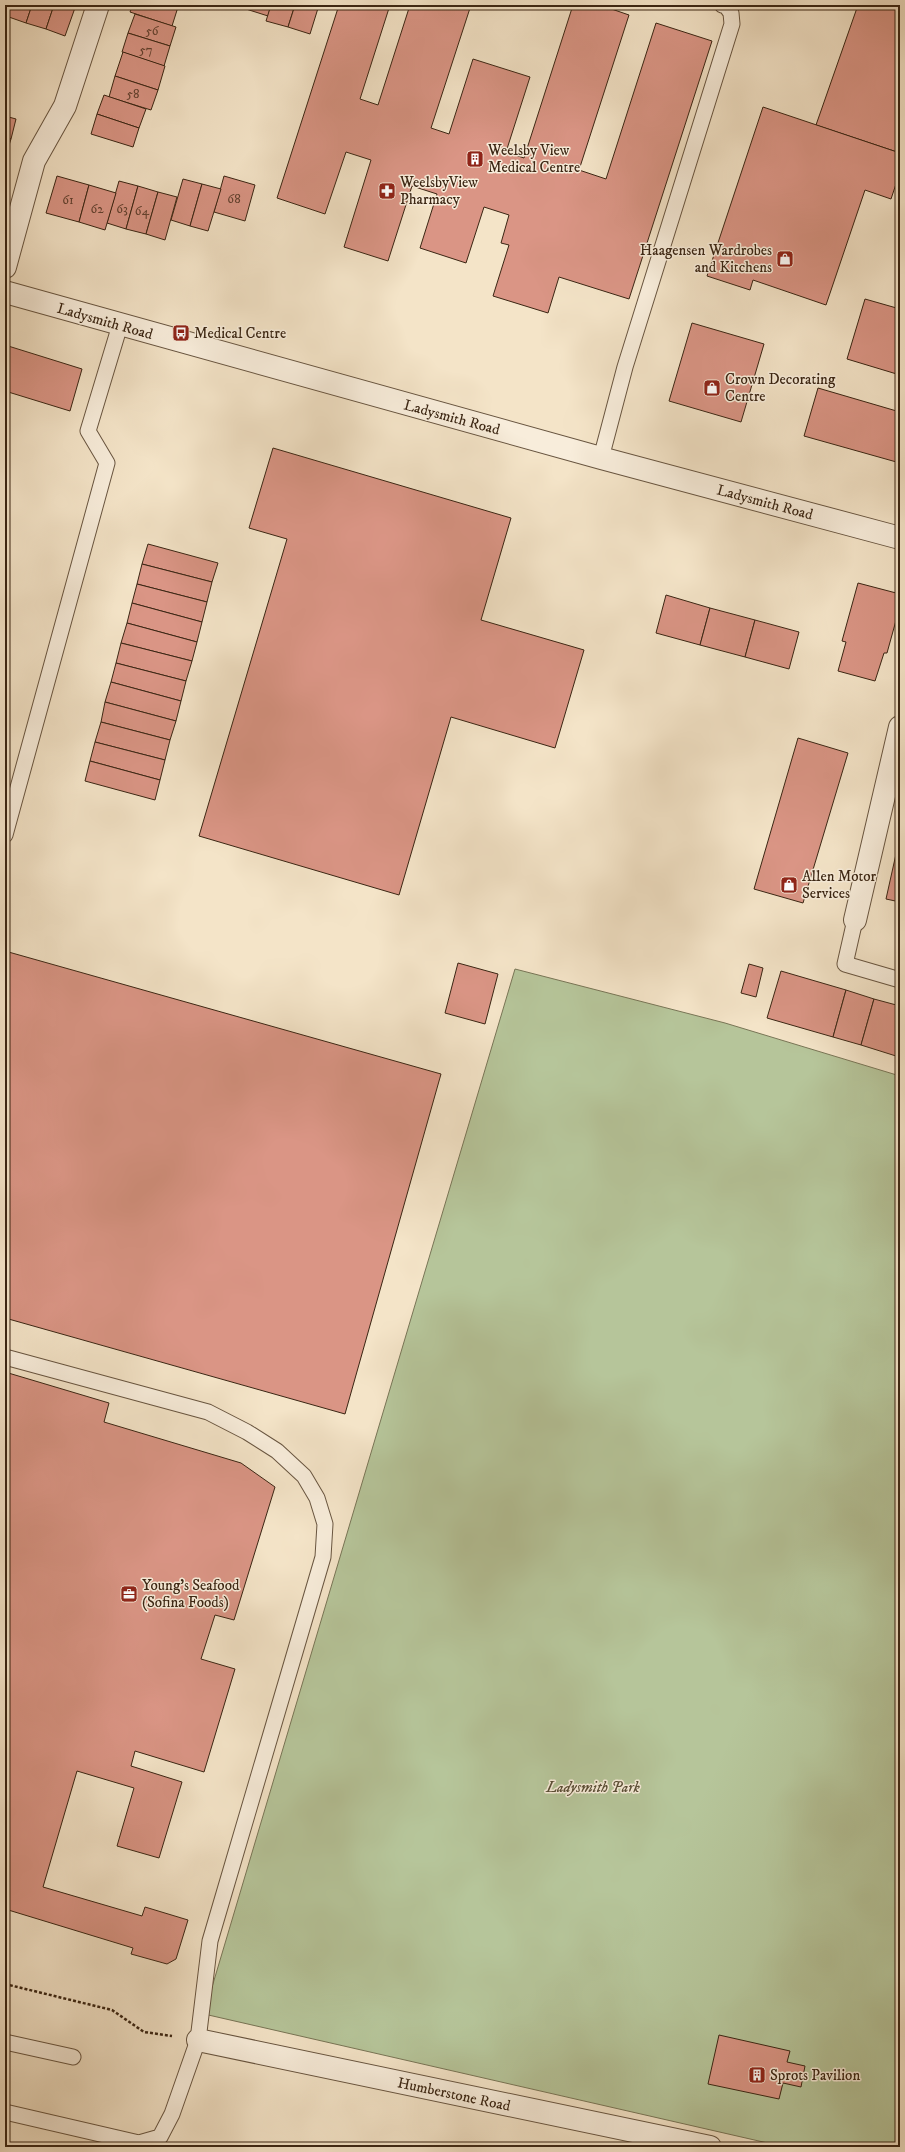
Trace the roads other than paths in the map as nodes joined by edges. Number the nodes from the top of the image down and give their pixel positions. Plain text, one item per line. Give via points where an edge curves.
1 (98, 5) edge
2 (722, 5) edge
3 (5, 267) edge
4 (5, 292) edge
5 (120, 325) junction
6 (601, 458) junction
7 (900, 538) edge
8 (900, 727) edge
9 (5, 835) edge
10 (856, 920) joint
11 (900, 980) edge
12 (5, 1357) edge
13 (198, 2040) junction
14 (5, 2042) edge
15 (73, 2057) dead end
16 (5, 2112) edge
17 (710, 2147) edge

1 - 3 street via 66,106 34,161
2 - 6 lane via 731,13 732,24 628,360
4 - 5 street, Ladysmith Road
5 - 6 street, Ladysmith Road
5 - 9 lane via 88,431 106,463
6 - 7 street, Ladysmith Road
8 - 10 street
10 - 11 lane via 845,964
12 - 13 lane via 208,1412 247,1432 277,1451 304,1476 317,1498 325,1524 323,1557 210,1942
13 - 16 lane via 172,2114 160,2138 139,2143
13 - 17 street, Humberstone Road
14 - 15 lane

